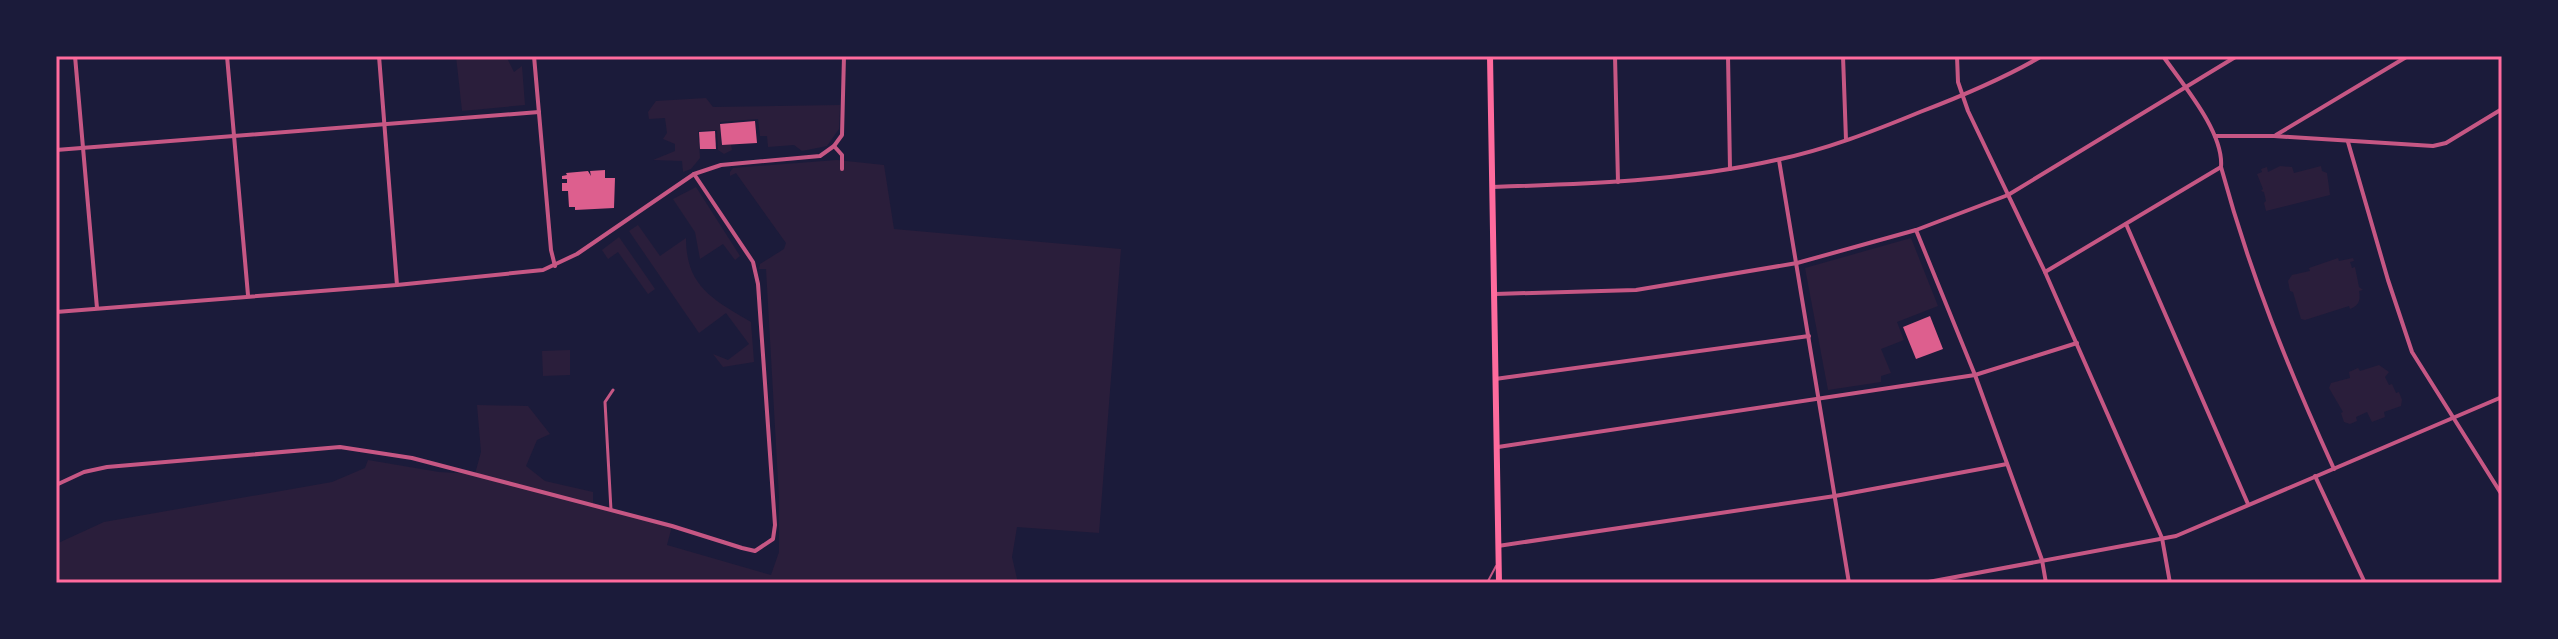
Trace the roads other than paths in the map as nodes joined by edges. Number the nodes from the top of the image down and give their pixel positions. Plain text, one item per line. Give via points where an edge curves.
1 (75, 56) edge
2 (227, 56) edge
3 (379, 56) edge
4 (534, 56) edge
5 (844, 56) edge
6 (1490, 56) edge
7 (1615, 56) edge
8 (1728, 56) edge
9 (1843, 56) edge
10 (1957, 56) edge
11 (2042, 56) edge
12 (2163, 56) edge
13 (2237, 56) edge
14 (2408, 56) edge
15 (2185, 88) junction
16 (1963, 96) junction
17 (2502, 109) edge
18 (539, 112) junction
19 (385, 124) junction
20 (234, 134) junction
21 (2215, 136) junction
22 (2274, 136) junction
23 (1846, 140) junction
24 (2348, 142) junction
25 (834, 146) junction
26 (84, 148) junction
27 (56, 150) edge
28 (1779, 160) junction
29 (2221, 167) junction
30 (842, 169) dead end
31 (1730, 169) junction
32 (694, 174) junction
33 (1618, 182) junction
34 (1492, 187) junction
35 (2008, 195) junction
36 (2126, 224) junction
37 (1916, 230) junction
38 (1797, 263) junction
39 (555, 266) junction
40 (2045, 272) junction
41 (397, 285) junction
42 (1493, 294) junction
43 (248, 295) junction
44 (97, 308) junction
45 (56, 312) edge
46 (1809, 336) junction
47 (2077, 343) junction
48 (1975, 375) junction
49 (1495, 379) junction
50 (613, 390) dead end
51 (2502, 397) edge
52 (1819, 399) junction
53 (2455, 418) junction
54 (1497, 447) junction
55 (2007, 464) junction
56 (2334, 469) junction
57 (2315, 476) junction
58 (56, 485) edge
59 (2502, 495) edge
60 (1835, 496) junction
61 (2249, 505) junction
62 (611, 510) junction
63 (2162, 538) junction
64 (1498, 546) junction
65 (2042, 560) junction
66 (1499, 562) junction
67 (1487, 583) edge
68 (1499, 583) edge
69 (1849, 583) edge
70 (1923, 583) edge
71 (2046, 583) edge
72 (2170, 583) edge
73 (2365, 583) edge

1 - 26 street
2 - 20 street
3 - 19 street
4 - 18 street
5 - 25 street via 844,122
6 - 34 main road
7 - 33 street
8 - 31 street
9 - 23 street
10 - 16 street
11 - 16 street
12 - 15 street
13 - 15 street
14 - 22 street
15 - 21 street
15 - 35 street
16 - 23 street
16 - 35 street
17 - 24 street via 2439,145
18 - 19 street
18 - 39 street
19 - 20 street
19 - 41 street
20 - 26 street
20 - 43 street
21 - 22 street
21 - 29 street
22 - 24 street
23 - 28 street
24 - 53 street via 2412,352
25 - 30 street via 842,155
25 - 32 street via 820,156 721,165
26 - 27 street
26 - 44 street
28 - 31 street
28 - 38 street
29 - 36 street
29 - 56 street via 2281,352
31 - 33 street
32 - 39 street
32 - 62 street via 753,262 758,284 773,539 755,551
33 - 34 street
34 - 42 main road
35 - 37 street
35 - 40 street
36 - 40 street
36 - 61 street
37 - 38 street
37 - 48 street
38 - 42 street via 1636,290
38 - 46 street
39 - 41 street
40 - 47 street
41 - 43 street
42 - 49 main road
43 - 44 street
44 - 45 street
46 - 49 street
46 - 52 street
47 - 48 street
47 - 63 street
48 - 52 street
48 - 55 street
49 - 54 main road
50 - 62 street via 605,402
51 - 53 street
52 - 54 street
52 - 60 street
53 - 56 street
53 - 59 street
54 - 64 main road
55 - 60 street
55 - 65 street
56 - 57 street
57 - 61 street
57 - 73 street
58 - 62 street via 107,467 340,447 412,458
60 - 64 street
60 - 69 street
61 - 63 street
63 - 65 street
63 - 72 street
64 - 66 main road
65 - 70 street
65 - 71 street
66 - 67 lane
66 - 68 main road

